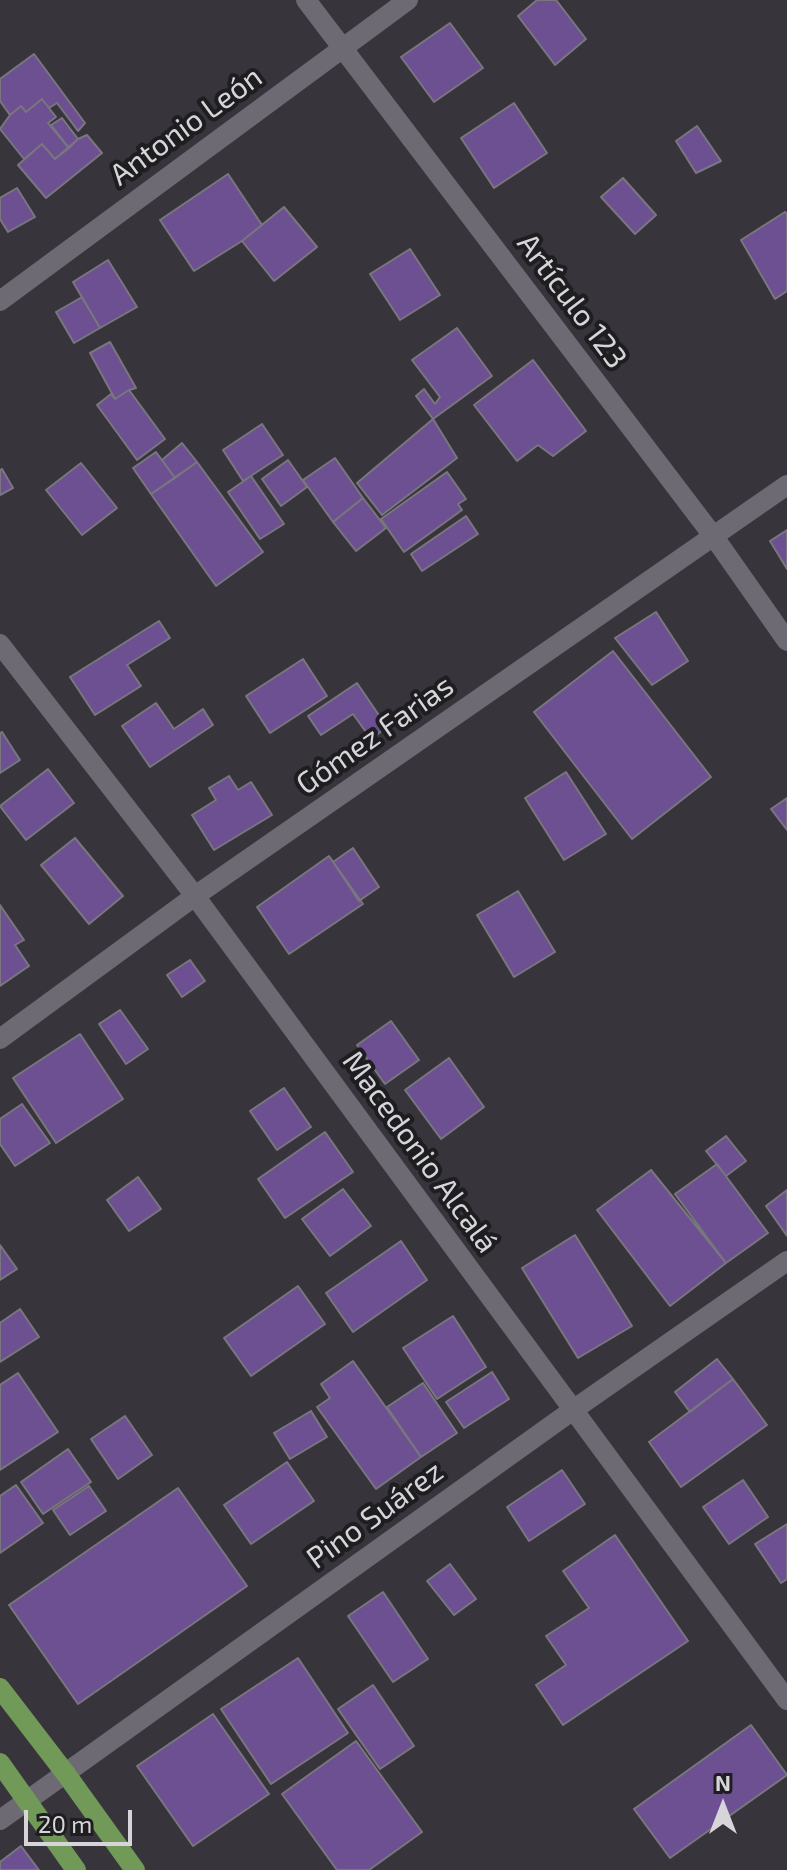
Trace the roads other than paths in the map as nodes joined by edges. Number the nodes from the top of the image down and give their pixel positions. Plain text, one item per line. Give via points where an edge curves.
1 (306, 0) edge
2 (408, 0) edge
3 (342, 49) junction
4 (0, 301) edge
5 (787, 485) edge
6 (714, 537) junction
7 (787, 641) edge
8 (0, 644) edge
9 (195, 896) junction
10 (0, 1039) edge
11 (787, 1261) edge
12 (573, 1410) junction
13 (0, 1688) edge
14 (787, 1700) edge
15 (0, 1763) edge
16 (66, 1774) junction
17 (26, 1802) junction
18 (0, 1820) edge
19 (76, 1870) edge
20 (135, 1870) edge

1 - 3 street, Artículo 123
2 - 3 street, Antonio León
3 - 4 street, Antonio León
3 - 6 street, Artículo 123
5 - 6 street, Gómez Farias
6 - 7 street, Artículo 123
6 - 9 street, Gómez Farias
8 - 9 street, Macedonio Alcalá
9 - 10 street, Gómez Farias
9 - 12 street, Macedonio Alcalá
11 - 12 street, Pino Suárez
12 - 14 street, Macedonio Alcalá
12 - 16 street, Pino Suárez
13 - 16 main road
15 - 17 main road
16 - 17 street, Pino Suárez
16 - 20 main road
17 - 18 street, Pino Suárez
17 - 19 main road

